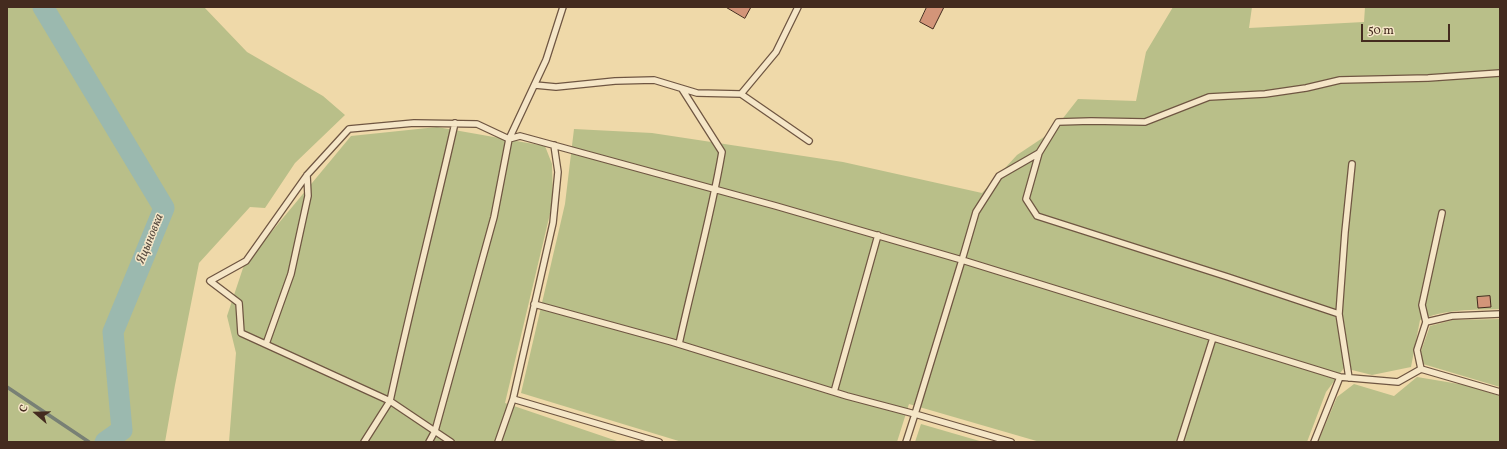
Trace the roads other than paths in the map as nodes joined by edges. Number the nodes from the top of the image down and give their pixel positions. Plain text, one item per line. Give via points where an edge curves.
1 (563, 7) edge
2 (798, 7) edge
3 (1500, 73) edge
4 (535, 85) junction
5 (682, 89) junction
6 (741, 94) junction
7 (455, 123) junction
8 (509, 139) junction
9 (809, 141) dead end
10 (554, 145) junction
11 (1039, 153) junction
12 (1352, 164) dead end
13 (307, 175) junction
14 (716, 189) junction
15 (1442, 213) dead end
16 (878, 236) junction
17 (962, 260) junction
18 (534, 304) junction
19 (1339, 314) junction
20 (1500, 314) edge
21 (1426, 322) junction
22 (1213, 338) junction
23 (266, 344) junction
24 (678, 344) junction
25 (1421, 369) junction
26 (1340, 377) junction
27 (1349, 378) junction
28 (834, 392) junction
29 (1500, 392) edge
30 (513, 399) junction
31 (390, 401) junction
32 (915, 414) junction
33 (435, 431) junction
34 (364, 442) edge
35 (428, 442) edge
36 (451, 442) edge
37 (498, 442) edge
38 (659, 442) edge
39 (906, 442) edge
40 (1011, 442) edge
41 (1180, 442) edge
42 (1314, 442) edge

1 - 4 lane
2 - 6 lane via 776,52
3 - 11 lane via 1340,80 1272,93 1209,97 1145,122 1058,122
4 - 5 lane via 556,87 654,80
4 - 8 lane
5 - 6 lane via 697,93
5 - 14 lane via 722,152
6 - 9 lane
7 - 8 lane via 477,124
7 - 13 lane via 414,122 349,130
7 - 31 lane
8 - 10 lane via 520,136
8 - 33 lane via 494,217
10 - 14 lane
10 - 18 lane via 558,172 553,223
11 - 17 lane via 999,176 976,212
11 - 19 lane via 1026,199 1037,216
12 - 19 lane via 1344,232
13 - 23 lane via 308,196 291,274
13 - 23 lane via 246,261 210,281 239,303 241,333
14 - 16 lane
14 - 24 lane
15 - 21 lane via 1422,305
16 - 17 lane
16 - 28 lane
17 - 22 lane
17 - 32 lane
18 - 24 lane
18 - 30 lane
19 - 27 lane
20 - 21 lane via 1452,316
21 - 25 lane via 1417,350
22 - 26 lane
22 - 41 lane
23 - 31 lane
24 - 28 lane
25 - 27 lane via 1398,382
25 - 29 lane
26 - 27 lane
26 - 42 lane
28 - 32 lane
30 - 37 lane
30 - 38 lane
31 - 33 lane
31 - 34 lane
32 - 39 lane
32 - 40 lane
33 - 35 lane
33 - 36 lane

